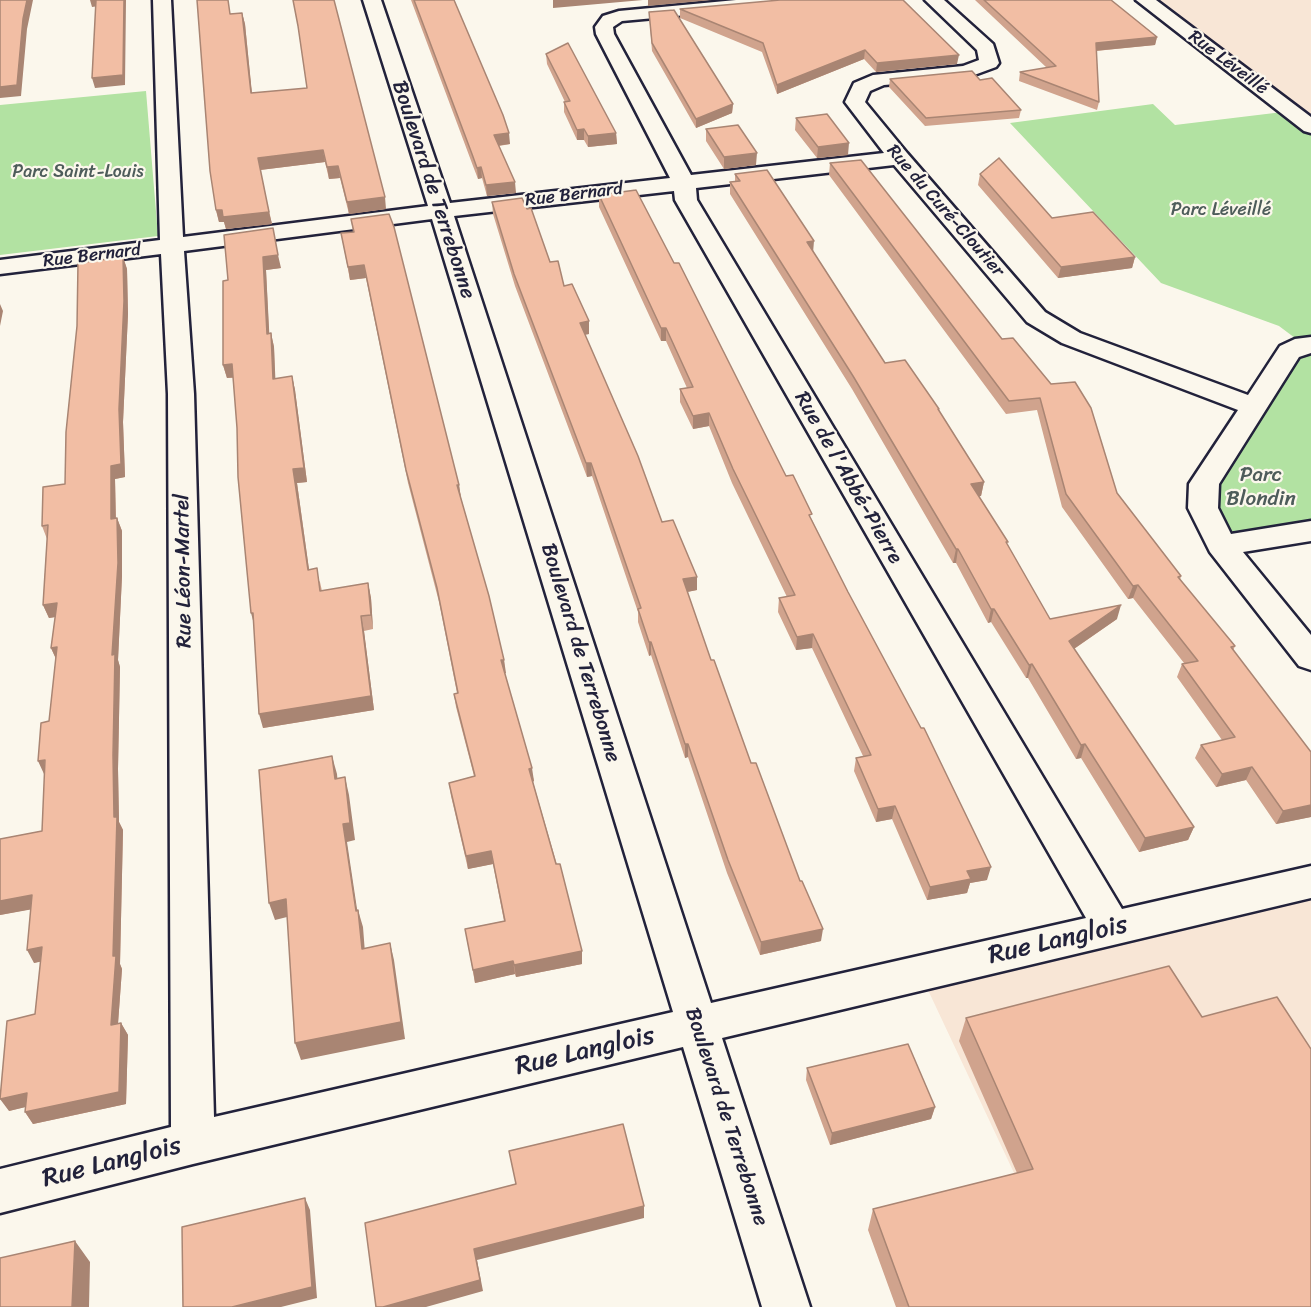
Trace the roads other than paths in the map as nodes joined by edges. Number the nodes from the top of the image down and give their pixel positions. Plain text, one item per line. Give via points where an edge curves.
1 (162, 0) edge
2 (372, 0) edge
3 (795, 0) edge
4 (934, 0) edge
5 (1144, 0) edge
6 (1311, 127) edge
7 (899, 158) junction
8 (684, 183) junction
9 (441, 211) junction
10 (173, 246) junction
11 (0, 267) edge
12 (1311, 345) edge
13 (1254, 405) junction
14 (1311, 531) edge
15 (1221, 545) junction
16 (1311, 658) edge
17 (1311, 882) edge
18 (1112, 928) junction
19 (697, 1025) junction
20 (193, 1143) junction
21 (0, 1191) edge
22 (786, 1307) edge

1 - 10 street, Rue Léon-Martel
2 - 9 street, Boulevard de Terrebonne
3 - 8 street, Rue de l'Abbé-Pierre via 619,16 604,27
4 - 7 street, Rue du Curé-Cloutier via 986,48 989,63 966,72 880,79 861,87 855,102
5 - 6 street, Rue Léveillé
7 - 8 street, Rue Bernard
7 - 13 street, Rue du Curé-Cloutier via 1036,317 1071,338
8 - 9 street, Rue Bernard
8 - 18 street, Rue de l'Abbé-Pierre via 686,200
9 - 10 street, Rue Bernard
9 - 19 street, Boulevard de Terrebonne
10 - 11 street, Rue Bernard
10 - 20 street, Rue Léon-Martel via 181,394
12 - 13 street via 1304,344 1289,352
13 - 15 street via 1204,484 1203,508
14 - 15 street
15 - 16 street
17 - 18 street, Rue Langlois
18 - 19 street, Rue Langlois
19 - 20 street, Rue Langlois
19 - 22 street, Boulevard de Terrebonne
20 - 21 street, Rue Langlois

